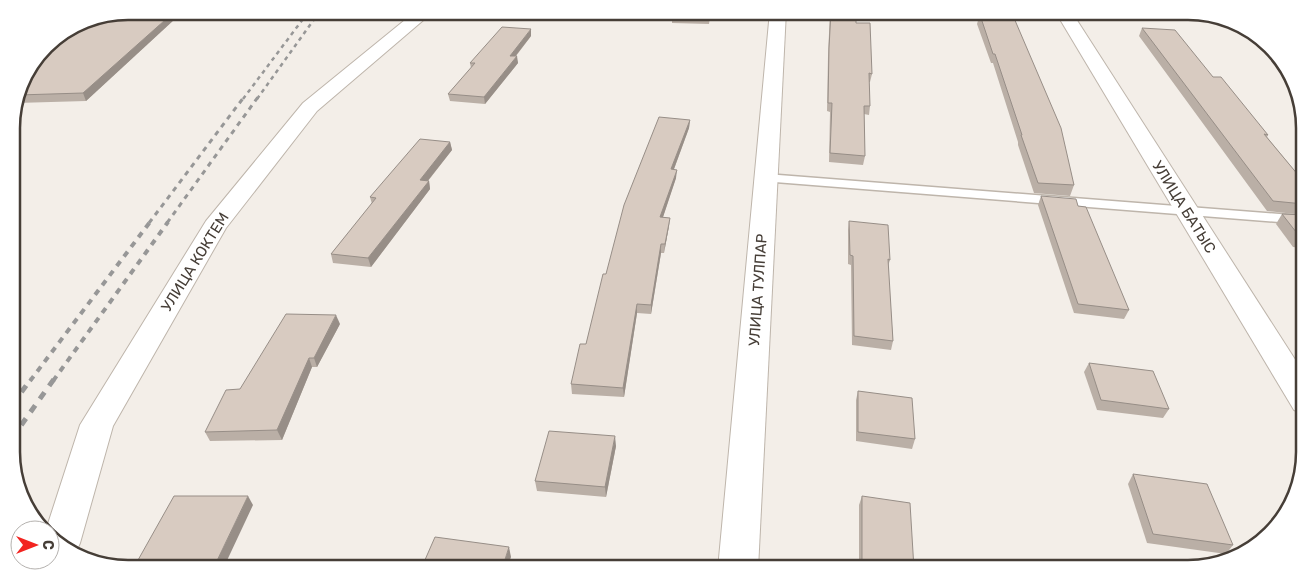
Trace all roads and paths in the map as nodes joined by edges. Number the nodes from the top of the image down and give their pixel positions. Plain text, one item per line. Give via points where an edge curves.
1 (415, 20) edge
2 (777, 20) edge
3 (1069, 20) edge
4 (766, 178) junction
5 (1187, 211) junction
6 (1296, 219) edge
7 (1296, 387) edge
8 (62, 538) edge
9 (739, 560) edge

1 - 8 street, УЛИЦА КОКТЕМ via 310,107 215,226 97,425
2 - 4 street, УЛИЦА ТУЛПАР
3 - 5 street, УЛИЦА БАТЫС
4 - 5 lane
4 - 9 street, УЛИЦА ТУЛПАР
5 - 6 lane
5 - 7 street, УЛИЦА БАТЫС

